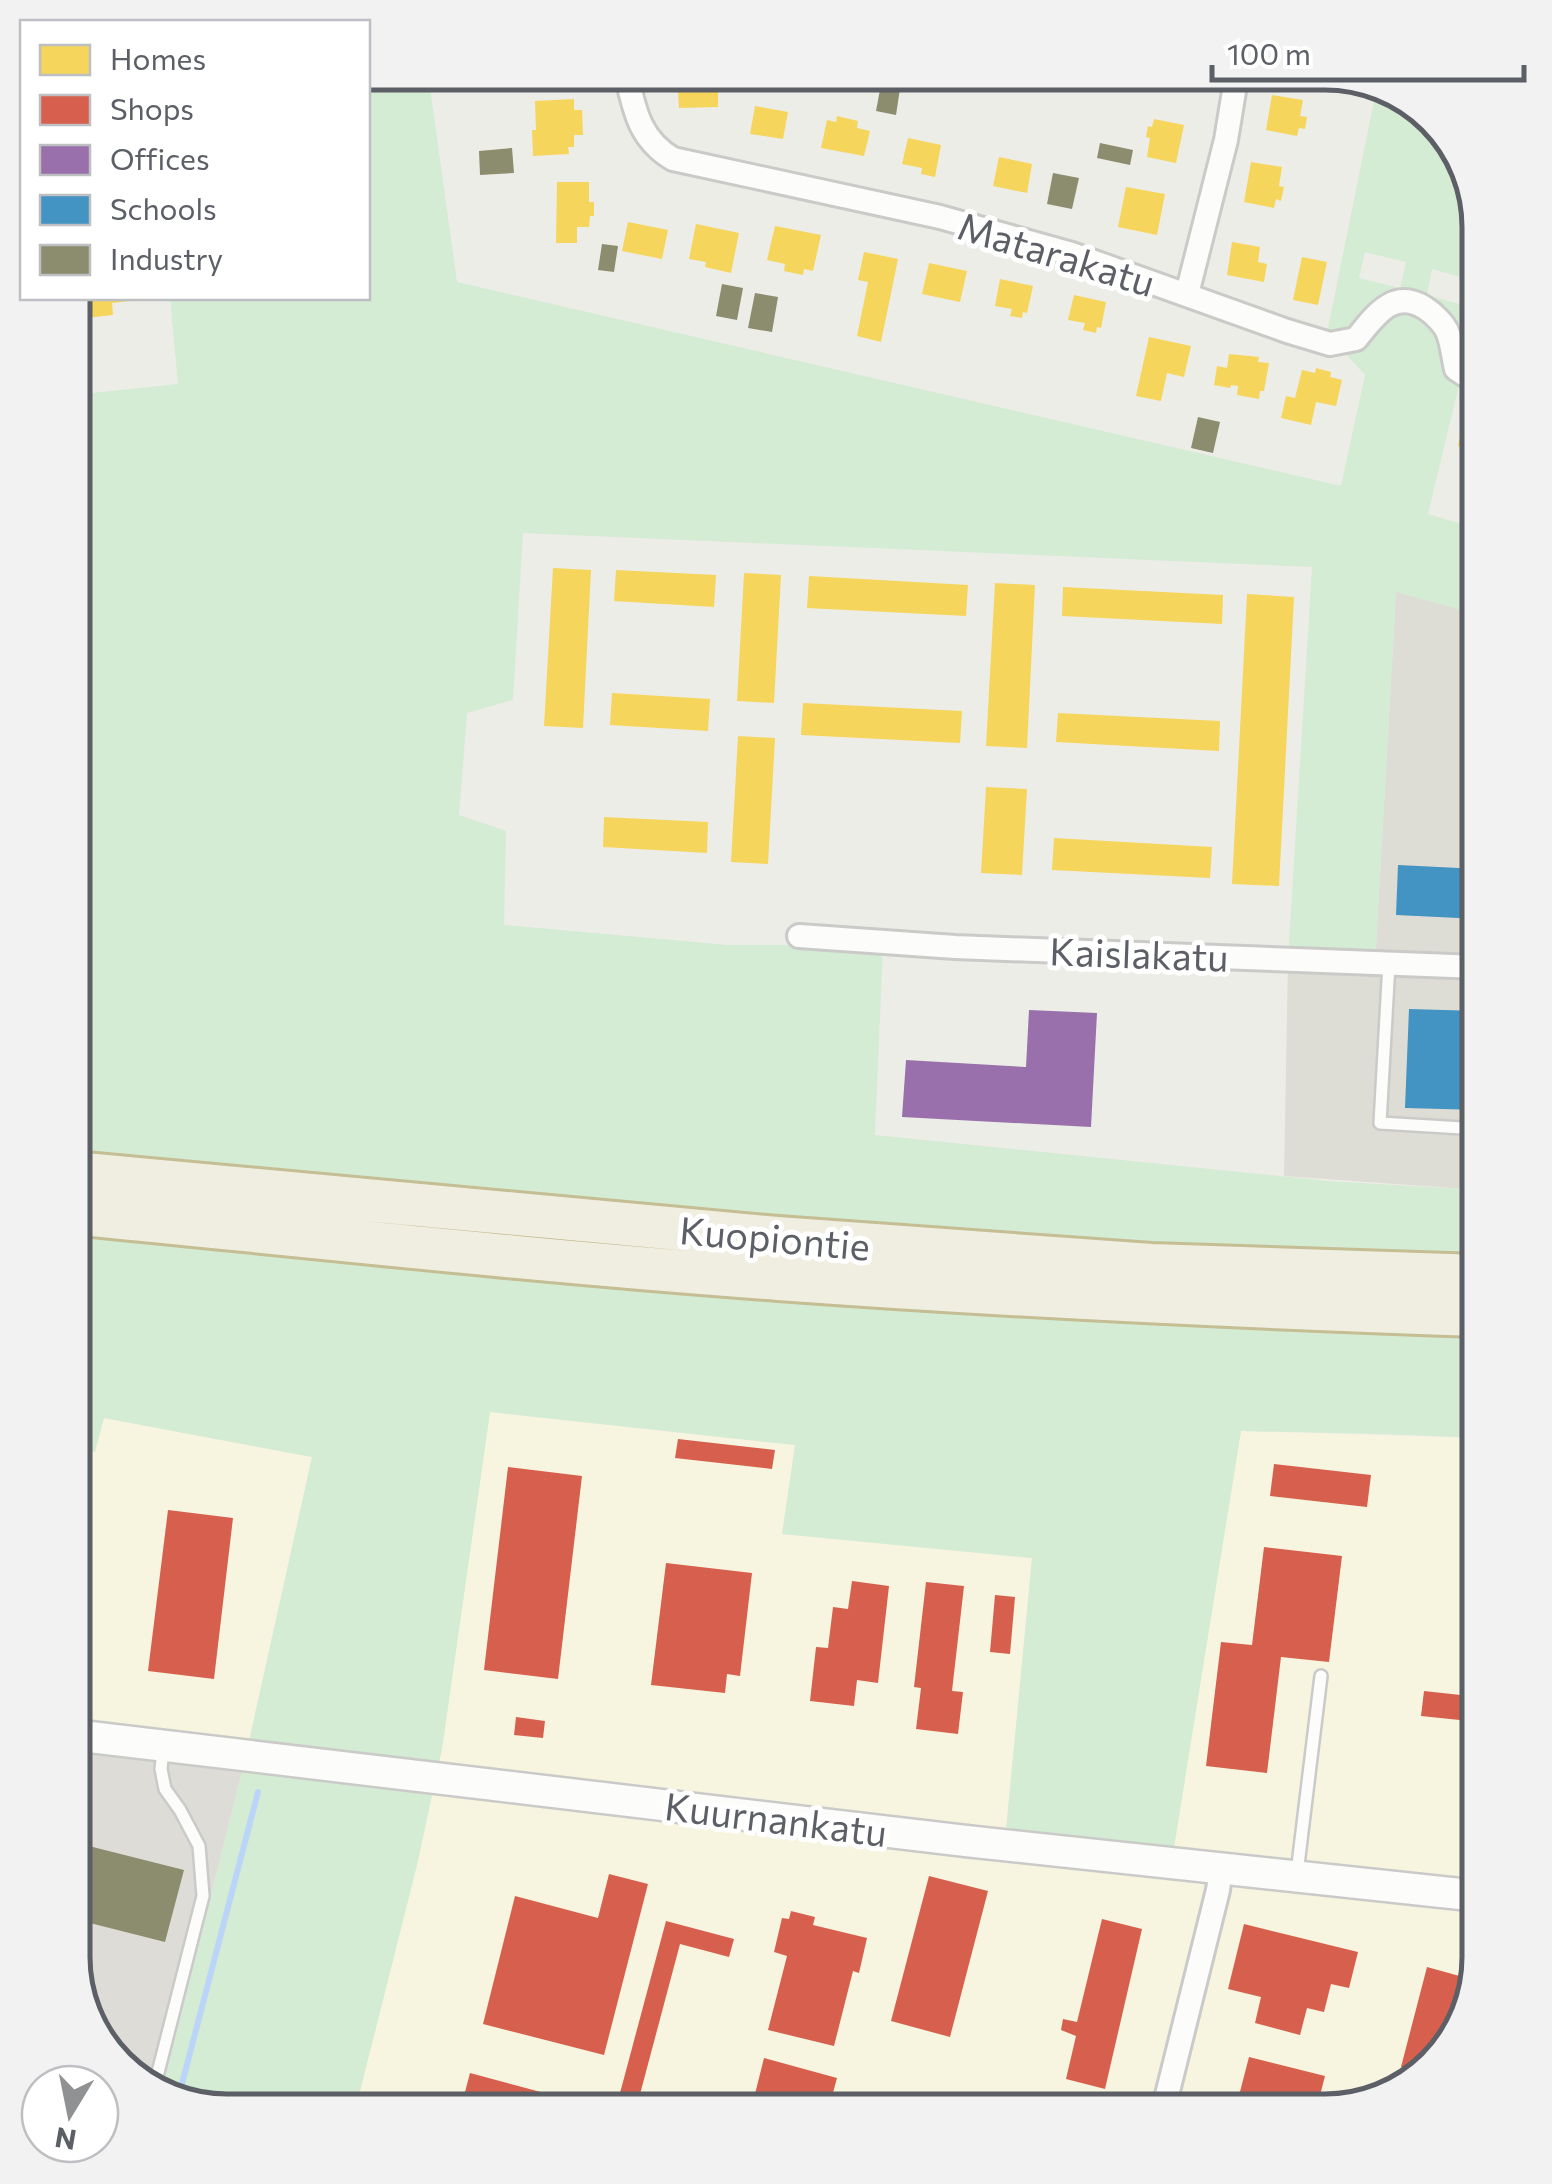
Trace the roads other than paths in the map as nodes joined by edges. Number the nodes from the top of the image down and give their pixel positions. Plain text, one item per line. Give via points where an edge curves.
1 (630, 90) edge
2 (1234, 90) edge
3 (1187, 294) junction
4 (1462, 373) edge
5 (800, 936) dead end
6 (1389, 964) junction
7 (1462, 966) edge
8 (1462, 1127) edge
9 (90, 1176) edge
10 (90, 1214) edge
11 (411, 1225) junction
12 (494, 1234) junction
13 (1462, 1275) edge
14 (1462, 1314) edge
15 (1320, 1676) dead end
16 (90, 1737) edge
17 (164, 1746) junction
18 (1221, 1868) junction
19 (1296, 1877) junction
20 (1462, 1894) edge
21 (157, 2075) edge
22 (1167, 2094) edge

1 - 3 street, Matarakatu via 642,129 673,160 940,217
2 - 3 street
3 - 4 street, Matarakatu via 1330,344 1356,339 1377,314 1408,300 1446,329
5 - 6 street, Kaislakatu
6 - 7 street, Kaislakatu
6 - 8 lane via 1380,1123
9 - 11 highway, Kuopiontie
10 - 11 highway, Kuopiontie
11 - 12 highway, Kuopiontie
12 - 13 highway, Kuopiontie via 776,1238 1152,1265
12 - 14 highway, Kuopiontie via 776,1279
15 - 19 lane
16 - 17 street, Kuurnankatu
17 - 18 street, Kuurnankatu
17 - 21 lane via 165,1788 199,1846 203,1896
18 - 19 street, Kuurnankatu
18 - 22 street
19 - 20 street, Kuurnankatu

